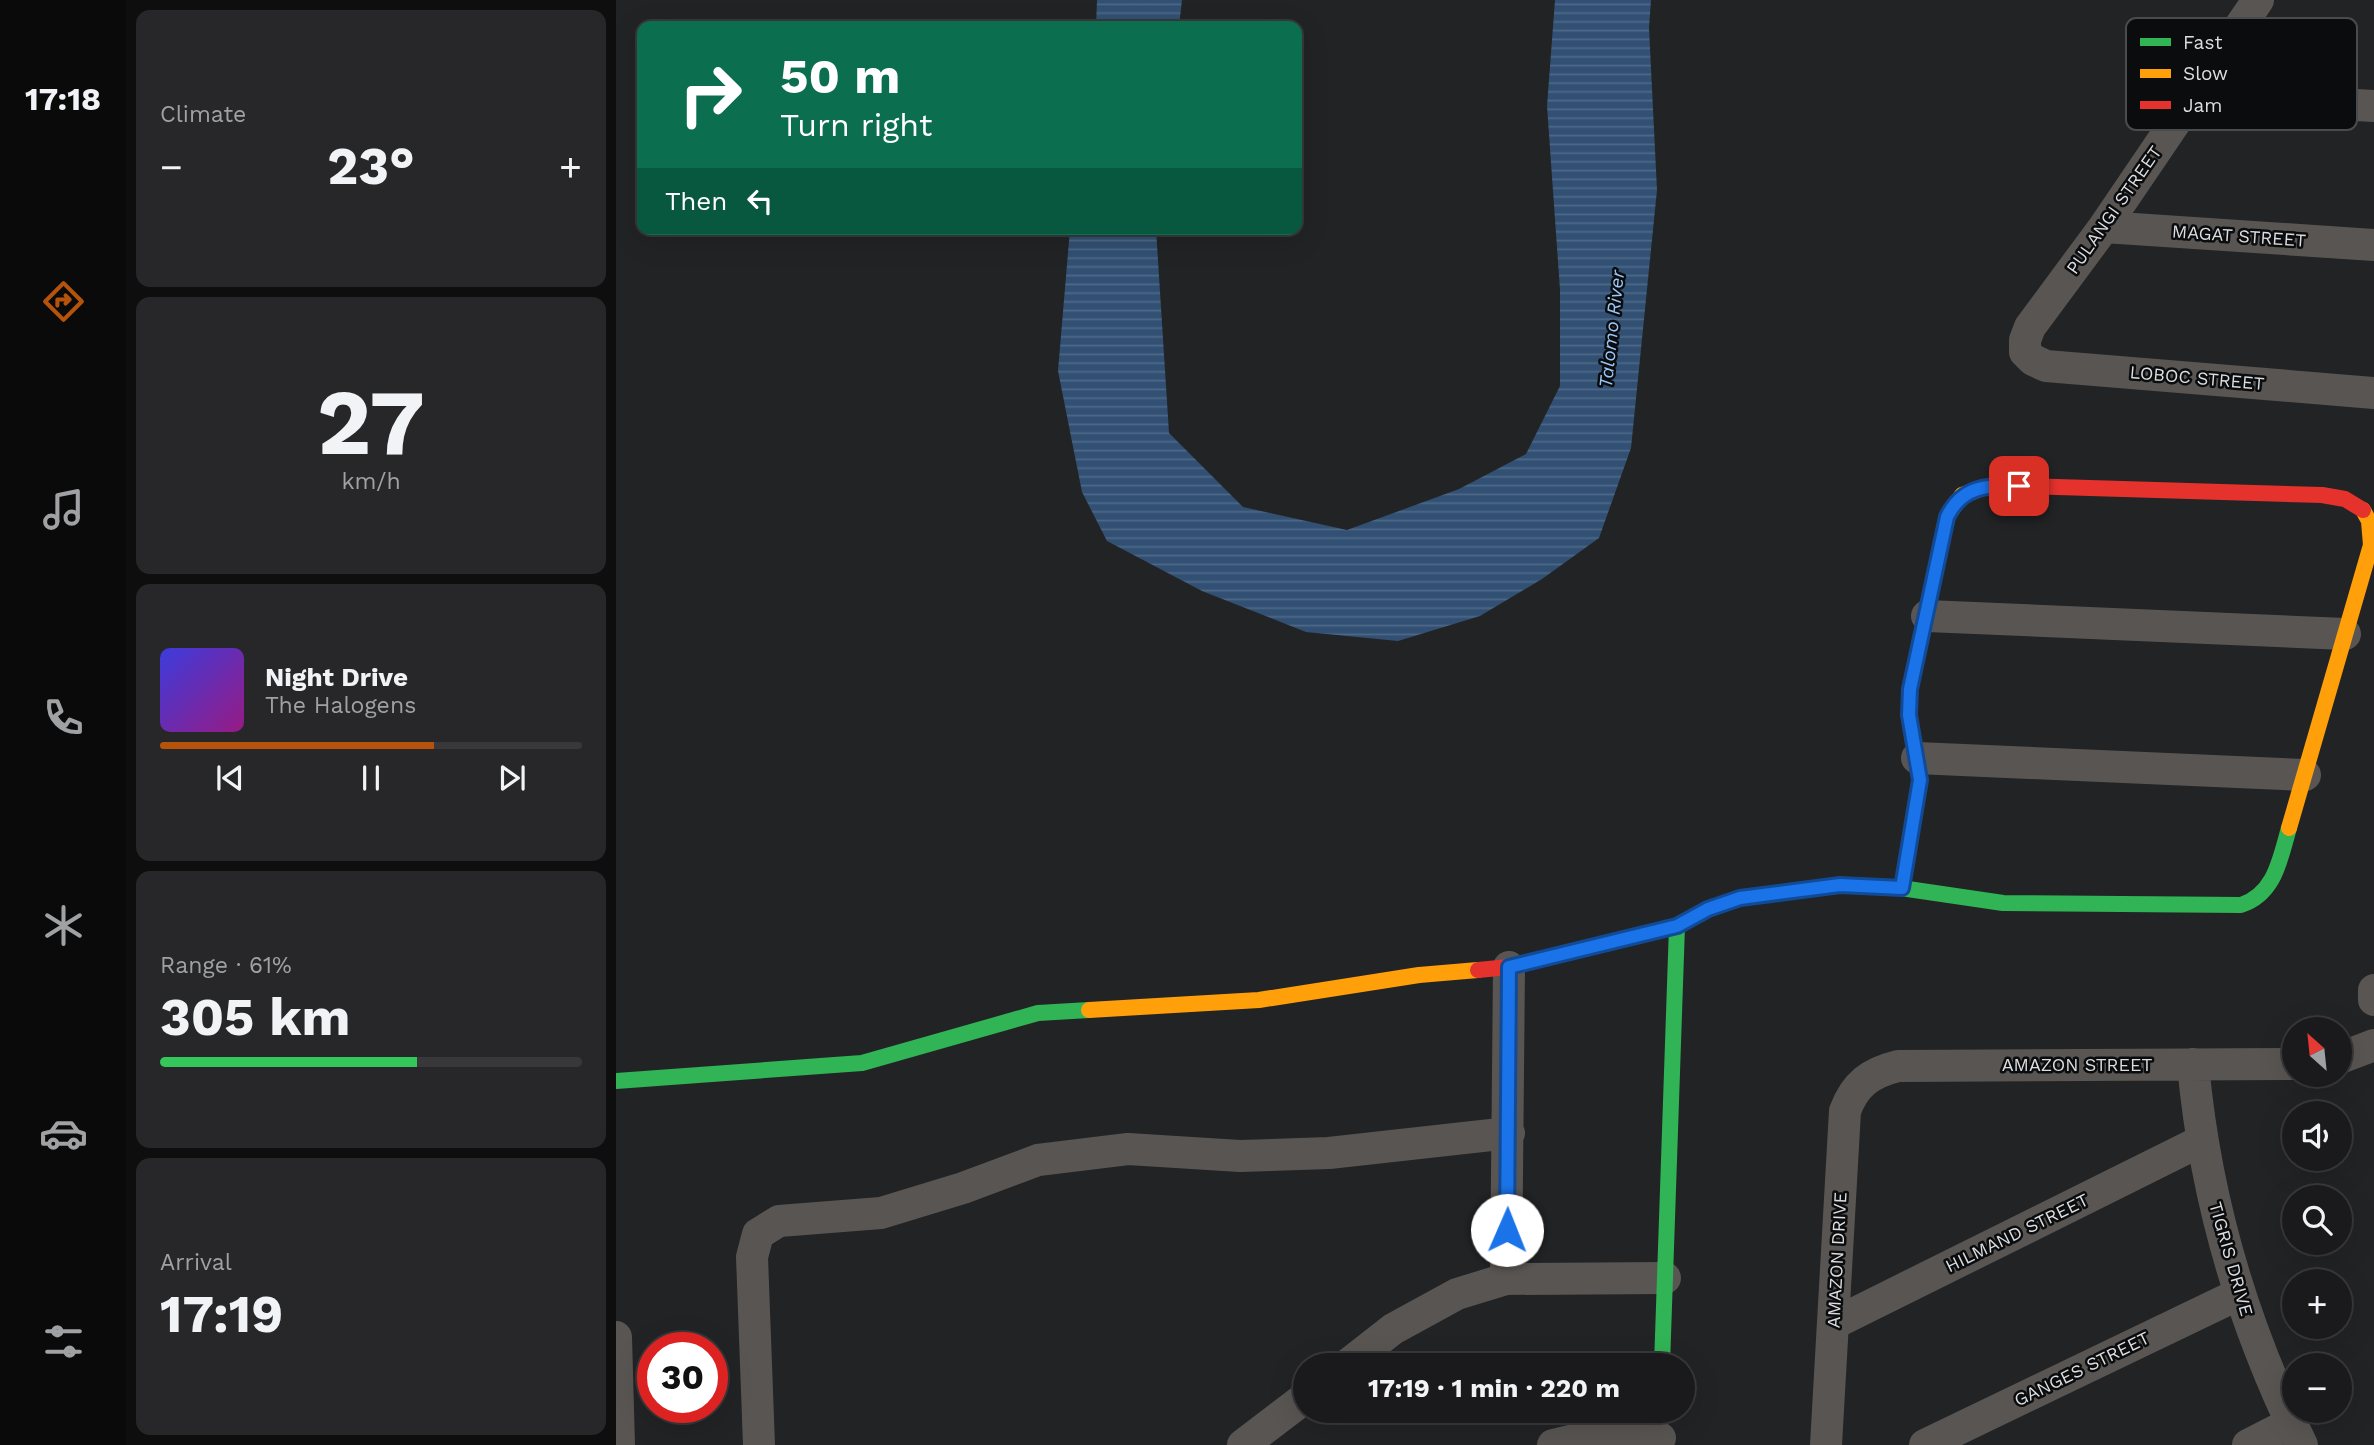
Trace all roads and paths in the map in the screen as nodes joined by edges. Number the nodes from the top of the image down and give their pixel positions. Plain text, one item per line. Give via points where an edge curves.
1 (2258, 0) edge
2 (2246, 18) edge
3 (2170, 130) edge
4 (2104, 227) junction
5 (2374, 245) edge
6 (2025, 352) joint
7 (2374, 393) edge
8 (1927, 616) junction
9 (2345, 634) junction
10 (1917, 758) junction
11 (2305, 775) junction
12 (1902, 888) junction
13 (1677, 926) junction
14 (1509, 967) junction
15 (2374, 990) edge
16 (2374, 1000) edge
17 (2374, 1045) edge
18 (2352, 1053) edge
19 (2282, 1063) edge
20 (2193, 1064) junction
21 (616, 1080) edge
22 (1863, 1080) joint
23 (1508, 1133) junction
24 (2201, 1141) junction
25 (1665, 1278) junction
26 (1506, 1279) junction
27 (2239, 1294) junction
28 (1833, 1324) junction
29 (616, 1337) edge
30 (1362, 1353) edge
31 (1662, 1353) edge
32 (1293, 1407) edge
33 (1660, 1431) edge
34 (2297, 1434) edge
35 (619, 1445) edge
36 (759, 1445) edge
37 (1243, 1445) edge
38 (1553, 1445) edge
39 (1826, 1445) edge
40 (1925, 1445) edge
41 (2248, 1445) edge

1 - 2 street, PULANGI STREET
3 - 4 street, PULANGI STREET
4 - 5 street, MAGAT STREET
4 - 6 street, PULANGI STREET via 2030,327
6 - 7 street, LOBOC STREET via 2046,366
8 - 9 street
8 - 9 street via 1947,517 1962,495 1976,489 1992,485 2322,495 2358,503 2368,513 2372,528
8 - 10 street via 1910,689 1909,715
9 - 11 street
10 - 11 street
10 - 12 street via 1917,808
11 - 12 street via 2275,876 2256,900 2241,905 2003,903
12 - 13 street via 1840,885 1740,898
13 - 14 street
13 - 25 street
14 - 21 street via 1419,975 1259,1000 1038,1013 862,1063
14 - 23 street
15 - 16 street
17 - 18 street
19 - 20 street, AMAZON STREET
20 - 22 street, AMAZON STREET via 1898,1066
20 - 24 street, TIGRIS DRIVE
22 - 28 street, AMAZON DRIVE via 1845,1111
23 - 26 street
23 - 36 street via 1329,1153 1240,1156 1128,1149 1038,1160 881,1213 828,1220 796,1218 766,1226 753,1243 752,1257
24 - 27 street, TIGRIS DRIVE
24 - 28 street, HILMAND STREET
25 - 26 street
25 - 31 street
26 - 30 street via 1457,1294 1393,1329
27 - 34 street, TIGRIS DRIVE
27 - 40 street, GANGES STREET
28 - 39 street, AMAZON DRIVE
29 - 35 street
32 - 37 street
33 - 38 street via 1582,1437
34 - 41 street

